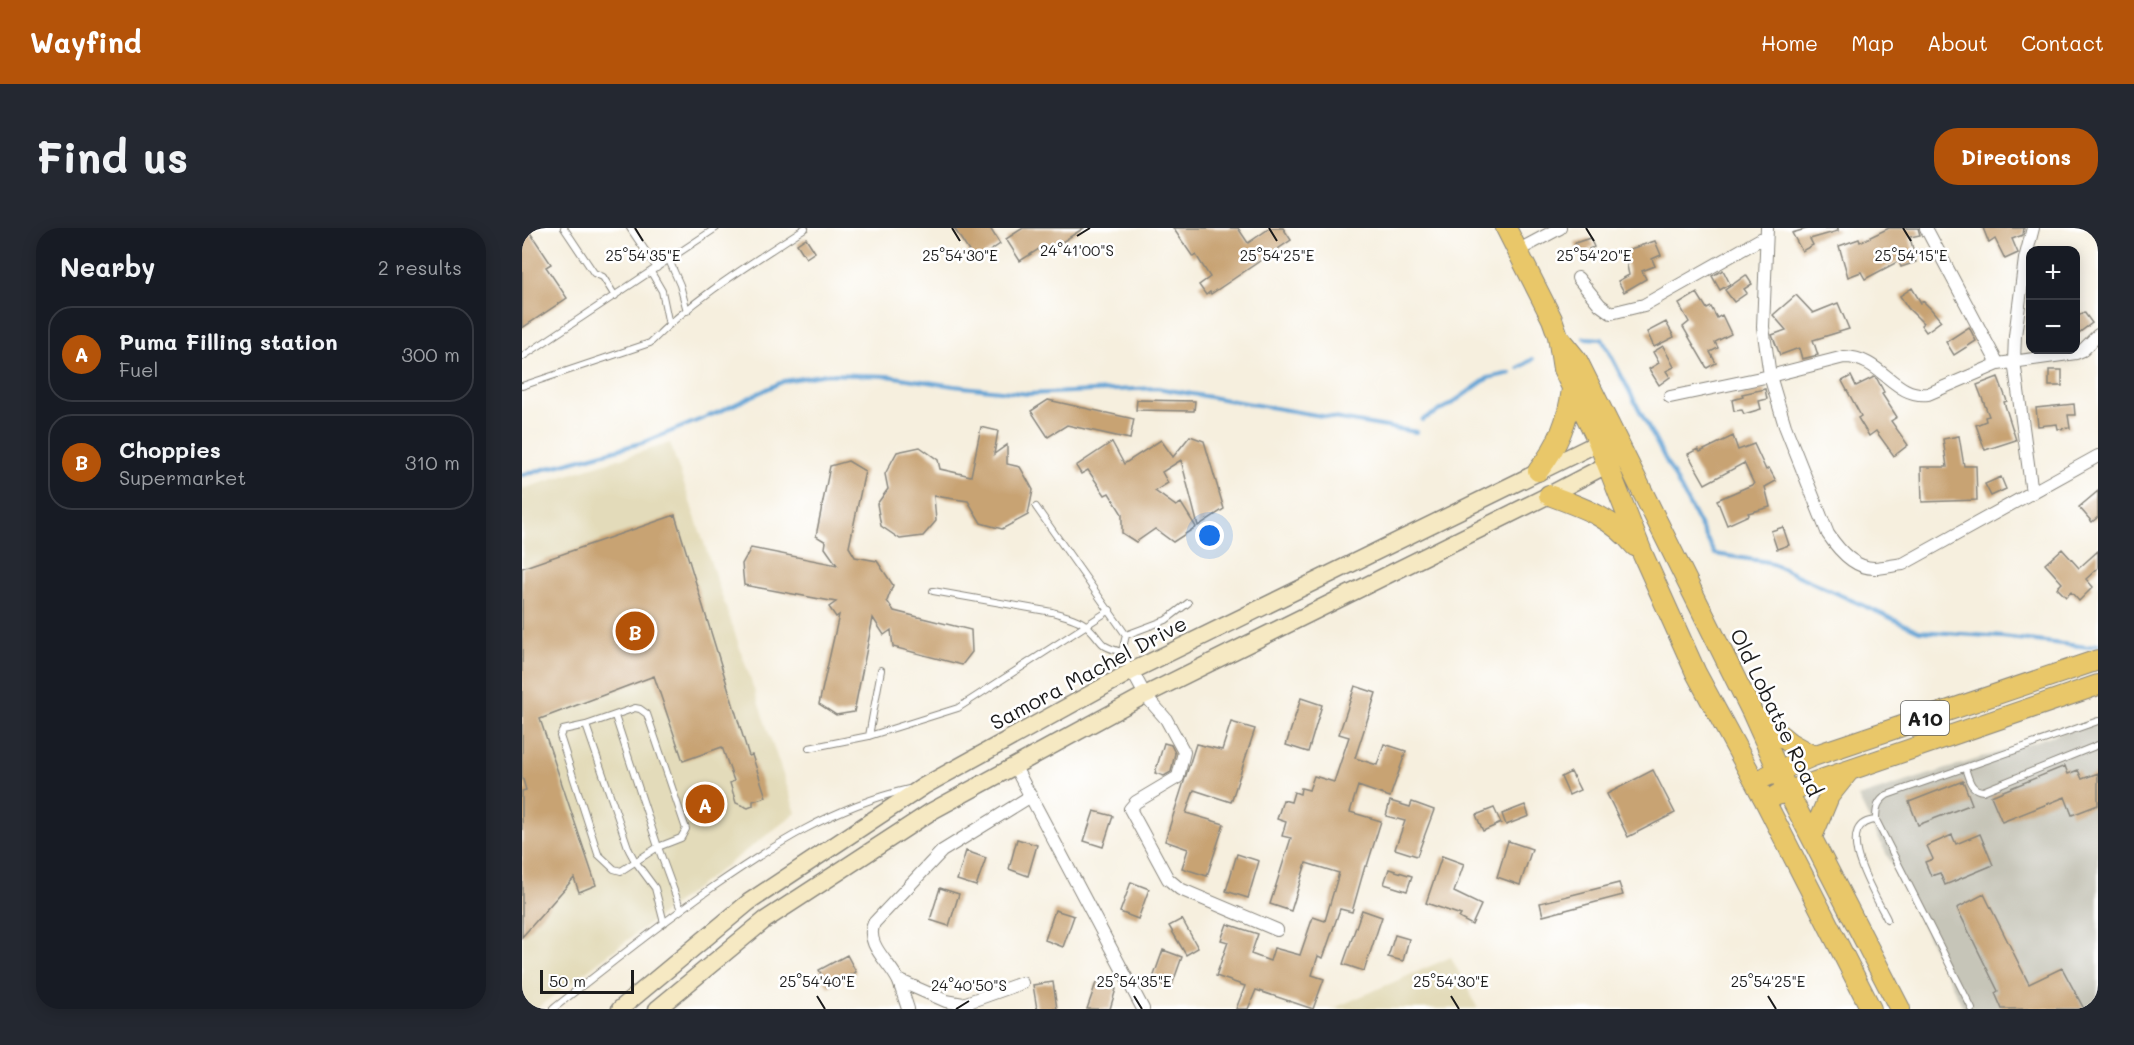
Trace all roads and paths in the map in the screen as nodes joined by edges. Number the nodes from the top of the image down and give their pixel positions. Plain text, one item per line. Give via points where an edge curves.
1 (564, 228) edge
2 (630, 228) edge
3 (716, 228) edge
4 (805, 228) edge
5 (1506, 228) edge
6 (1560, 228) edge
7 (1926, 228) edge
8 (2033, 228) edge
9 (1541, 232) edge
10 (1766, 232) edge
11 (1517, 251) junction
12 (669, 260) junction
13 (654, 270) junction
14 (1578, 278) dead end
15 (615, 296) junction
16 (687, 311) junction
17 (669, 325) junction
18 (2098, 335) edge
19 (1558, 336) junction
20 (522, 357) edge
21 (2014, 362) junction
22 (1998, 364) junction
23 (1770, 376) junction
24 (522, 386) edge
25 (1572, 389) junction
26 (1670, 397) dead end
27 (1606, 438) junction
28 (2098, 456) edge
29 (1616, 460) junction
30 (1538, 471) junction
31 (2032, 493) junction
32 (1550, 495) junction
33 (1036, 507) dead end
34 (1643, 555) junction
35 (933, 591) dead end
36 (1188, 603) dead end
37 (1110, 609) junction
38 (1087, 626) junction
39 (1126, 634) junction
40 (1122, 652) junction
41 (2098, 660) edge
42 (881, 670) dead end
43 (1132, 670) junction
44 (2098, 685) edge
45 (1145, 695) junction
46 (1751, 710) junction
47 (615, 716) junction
48 (2098, 721) edge
49 (586, 725) junction
50 (869, 736) junction
51 (2098, 745) edge
52 (808, 748) dead end
53 (1813, 756) junction
54 (1014, 765) junction
55 (1965, 768) junction
56 (1851, 769) junction
57 (1779, 772) junction
58 (1754, 780) junction
59 (924, 786) junction
60 (1788, 792) junction
61 (1031, 796) junction
62 (1764, 799) junction
63 (1876, 820) junction
64 (1812, 837) junction
65 (658, 847) junction
66 (635, 861) junction
67 (681, 910) junction
68 (1887, 919) dead end
69 (664, 923) junction
70 (1277, 930) dead end
71 (898, 980) junction
72 (1022, 983) dead end
73 (553, 1009) edge
74 (620, 1009) edge
75 (657, 1009) edge
76 (908, 1009) edge
77 (1143, 1009) edge
78 (1871, 1009) edge
79 (1900, 1009) edge
80 (1972, 1009) edge

1 - 15 lane
2 - 13 lane
3 - 12 lane
4 - 16 lane
5 - 11 main road
6 - 9 street
7 - 22 street
8 - 21 street via 2025,259
9 - 11 street
10 - 14 street via 1644,305 1625,311 1611,313 1605,309
10 - 23 street via 1763,327
11 - 19 main road
12 - 13 lane
12 - 16 lane
13 - 15 lane
13 - 17 lane
15 - 20 lane
16 - 17 lane
17 - 24 lane via 650,343
18 - 21 street via 2083,350 2068,356
19 - 25 main road via 1563,369
19 - 27 main road via 1577,360
21 - 22 street
21 - 31 street
22 - 23 street via 1937,392 1919,395 1905,391 1873,365 1855,357
23 - 26 street
23 - 31 street via 1785,426 1828,534 1836,546 1860,565 1874,568 1903,564
25 - 27 main road
25 - 30 main road via 1558,441
27 - 29 main road, Old Lobatse Road
27 - 30 main road, Samora Machel Drive
28 - 31 street
29 - 32 main road
29 - 34 main road, Old Lobatse Road
29 - 46 main road, Old Lobatse Road
30 - 43 main road, Samora Machel Drive
32 - 34 main road via 1611,522
32 - 45 main road
33 - 37 lane
34 - 58 main road, Old Lobatse Road via 1696,674
35 - 38 lane via 1052,612
36 - 39 lane via 1166,620
37 - 38 lane
37 - 39 lane
38 - 40 lane via 1105,648
38 - 50 lane via 958,708
39 - 40 lane
40 - 43 lane
41 - 53 main road, A10
42 - 50 lane
43 - 45 street
43 - 59 main road, Samora Machel Drive
44 - 56 main road, A10
45 - 54 main road
45 - 70 street via 1166,719 1184,752 1178,777 1130,809 1168,879 1180,889
46 - 53 main road via 1790,743
46 - 57 main road, Old Lobatse Road
47 - 49 lane
47 - 65 lane
47 - 65 lane via 635,708 647,714 686,830 681,838
48 - 55 lane
49 - 66 lane
49 - 66 lane via 563,730 560,736 597,849 617,871
50 - 52 lane
51 - 55 lane via 1983,791 1972,787
53 - 57 main road, A10
54 - 61 street
54 - 75 main road via 932,811 765,920
55 - 63 lane via 1887,795 1876,807
56 - 60 main road, A10
56 - 64 main road via 1829,796
57 - 58 main road, A10
57 - 60 main road, Old Lobatse Road
58 - 62 main road, Old Lobatse Road
59 - 67 lane via 877,796 807,827 762,852
59 - 74 main road, Samora Machel Drive via 749,902
60 - 62 main road, A10
60 - 64 main road, Old Lobatse Road
61 - 71 street via 942,851 874,923 873,943
61 - 77 street
62 - 78 main road, Old Lobatse Road
63 - 68 lane via 1867,820 1858,827 1856,852
63 - 80 lane
64 - 79 main road, Old Lobatse Road
65 - 66 lane
65 - 67 lane
66 - 69 lane via 655,888
67 - 69 lane
69 - 73 lane
71 - 72 street via 953,1004
71 - 76 street

